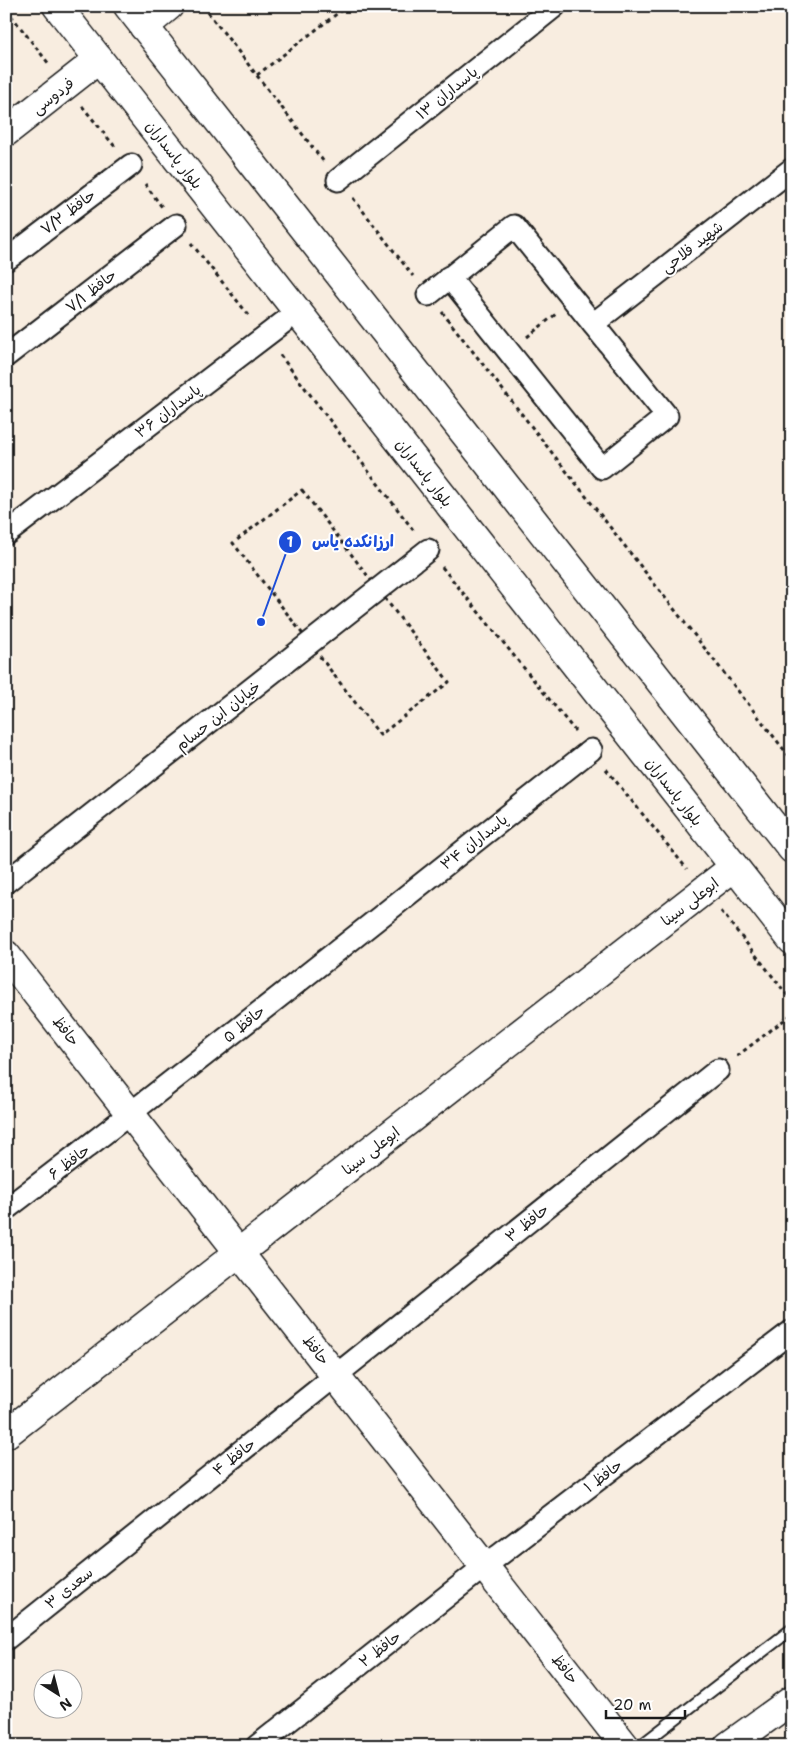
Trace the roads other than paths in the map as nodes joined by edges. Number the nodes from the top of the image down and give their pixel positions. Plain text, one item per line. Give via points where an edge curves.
1 (57, 6) edge
2 (169, 6) edge
3 (555, 6) edge
4 (136, 16) edge
5 (99, 59) junction
6 (6, 132) edge
7 (131, 165) road end
8 (792, 169) edge
9 (338, 180) road end
10 (176, 225) road end
11 (6, 260) edge
12 (449, 277) junction
13 (428, 295) road end
14 (297, 312) junction
15 (593, 324) junction
16 (6, 356) edge
17 (6, 534) edge
18 (428, 550) road end
19 (591, 750) road end
20 (788, 837) edge
21 (734, 867) junction
22 (6, 882) edge
23 (357, 933) joint
24 (792, 940) edge
25 (6, 955) edge
26 (718, 1070) road end
27 (131, 1114) junction
28 (6, 1209) edge
29 (240, 1254) junction
30 (792, 1332) edge
31 (336, 1376) junction
32 (6, 1434) edge
33 (131, 1538) joint
34 (485, 1566) junction
35 (792, 1629) edge
36 (6, 1639) edge
37 (792, 1700) edge
38 (257, 1746) edge
39 (625, 1746) edge
40 (640, 1746) edge
41 (728, 1746) edge

1 - 5 main road, بلوار پاسداران
2 - 4 main road
3 - 9 street, پاسداران ۱۳
4 - 20 main road
5 - 6 main road, فردوسی
5 - 14 main road, بلوار پاسداران
7 - 11 street, حافظ ۷/۲
8 - 15 street, شهید فلاحی
10 - 16 street, حافظ ۷/۱
12 - 13 street
12 - 15 street via 514,226
12 - 15 street via 602,468 667,416
14 - 17 street, پاسداران ۳۶
14 - 21 main road, بلوار پاسداران
18 - 22 street, خیابان ابن حسام
19 - 23 street, پاسداران ۳۴
21 - 24 main road, بلوار پاسداران
21 - 29 main road, ابوعلی سینا
23 - 27 street, حافظ ۵
25 - 27 main road, حافظ
26 - 31 street, حافظ ۳
27 - 28 street, حافظ ۶
27 - 29 main road, حافظ
29 - 31 main road, حافظ
29 - 32 main road, ابوعلی سینا
30 - 34 street, حافظ ۱
31 - 33 street, حافظ ۴
31 - 34 main road, حافظ
33 - 36 street, سعدی ۳
34 - 38 street, حافظ ۲
34 - 39 main road, حافظ
35 - 40 lane
37 - 41 main road

